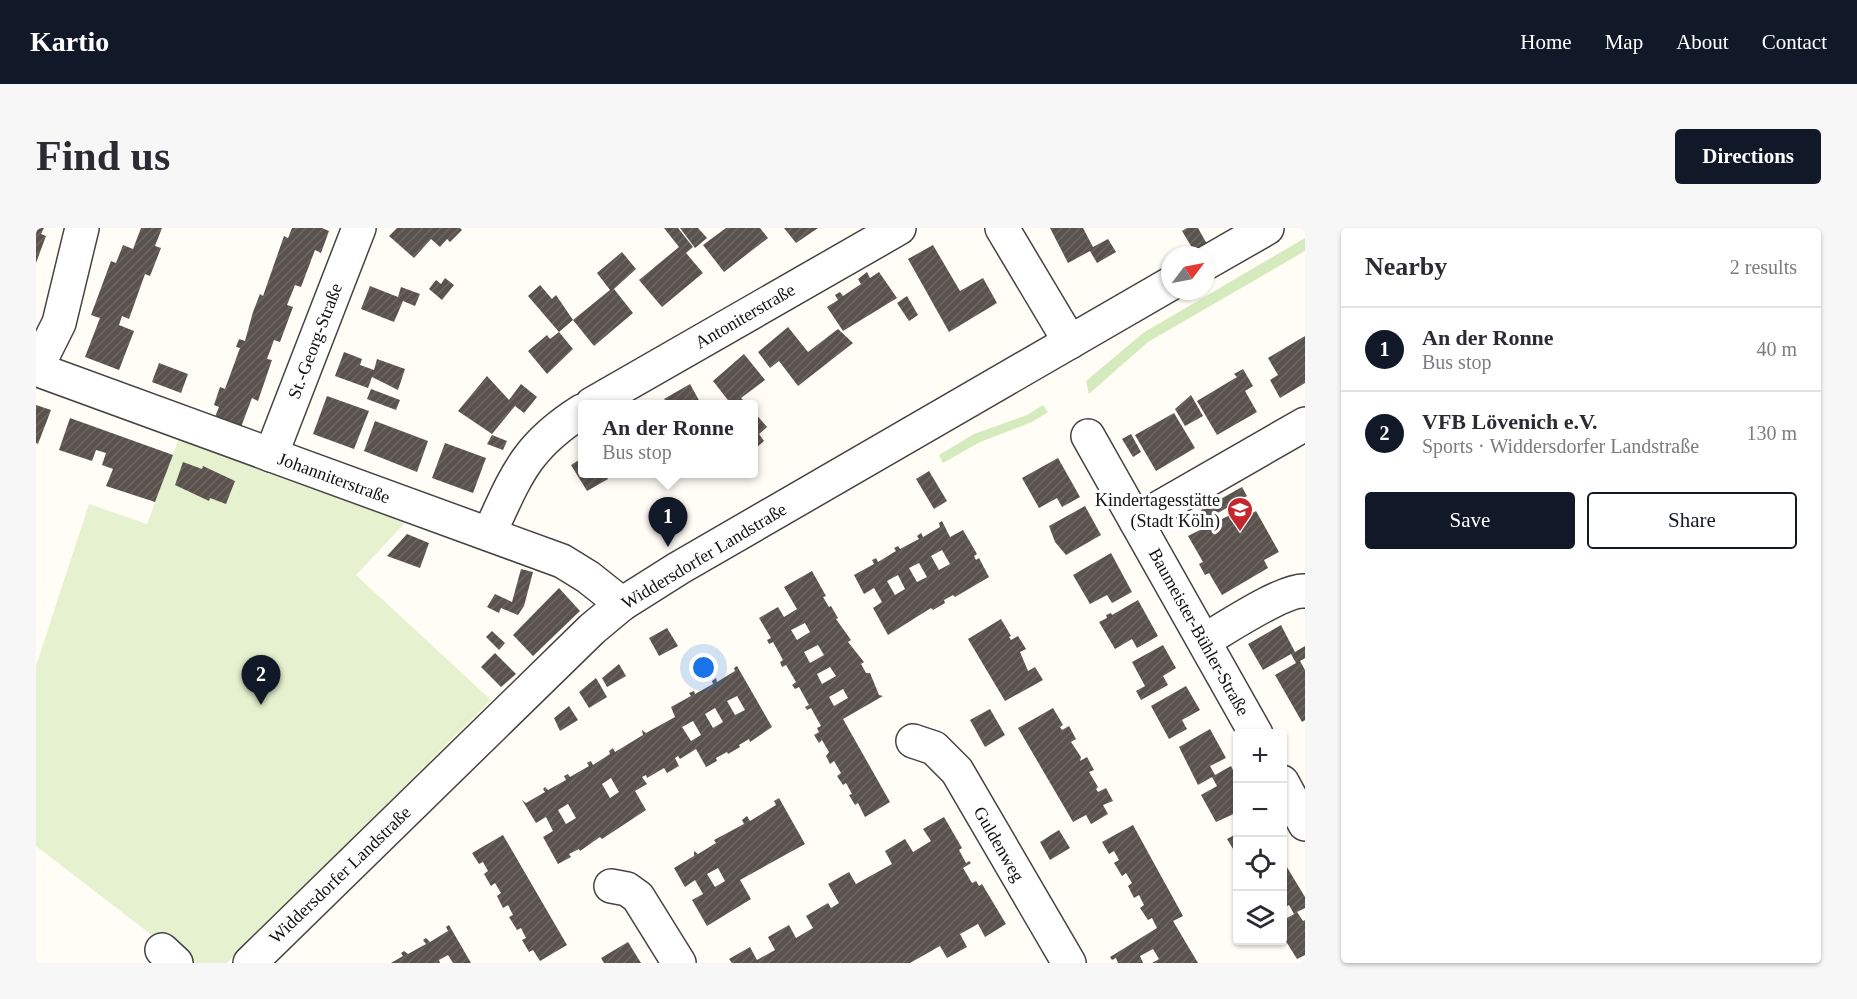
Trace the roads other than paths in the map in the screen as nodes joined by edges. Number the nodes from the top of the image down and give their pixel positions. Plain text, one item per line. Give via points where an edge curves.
1 (82, 228) edge
2 (358, 228) edge
3 (899, 228) edge
4 (1002, 228) edge
5 (1267, 228) edge
6 (1215, 258) edge
7 (1161, 289) edge
8 (1070, 342) junction
9 (36, 369) edge
10 (601, 400) edge
11 (578, 414) edge
12 (1305, 424) edge
13 (1088, 436) dead end
14 (271, 455) junction
15 (1136, 521) junction
16 (489, 534) junction
17 (1305, 591) edge
18 (622, 604) junction
19 (1205, 640) junction
20 (1253, 729) edge
21 (913, 741) dead end
22 (1283, 783) edge
23 (1305, 824) edge
24 (611, 886) dead end
25 (250, 963) edge
26 (679, 963) edge
27 (1069, 963) edge

1 - 9 street, Johanniterstraße via 59,323
2 - 14 street, St.-Georg-Straße
3 - 10 street, Antoniterstraße
4 - 8 street
5 - 6 street
7 - 8 street, Widdersdorfer Landstraße
8 - 18 street, Widdersdorfer Landstraße
9 - 14 street, Johanniterstraße
11 - 16 street via 531,452
12 - 15 street
13 - 15 street, Baumeister-Bühler-Straße
14 - 16 street, Johanniterstraße
15 - 19 street, Baumeister-Bühler-Straße
16 - 18 street, Johanniterstraße via 562,561
17 - 19 street via 1283,596
18 - 25 street, Widdersdorfer Landstraße
19 - 20 street, Baumeister-Bühler-Straße
21 - 27 street, Guldenweg via 934,748 957,771
22 - 23 street
24 - 26 street via 627,889 638,897

